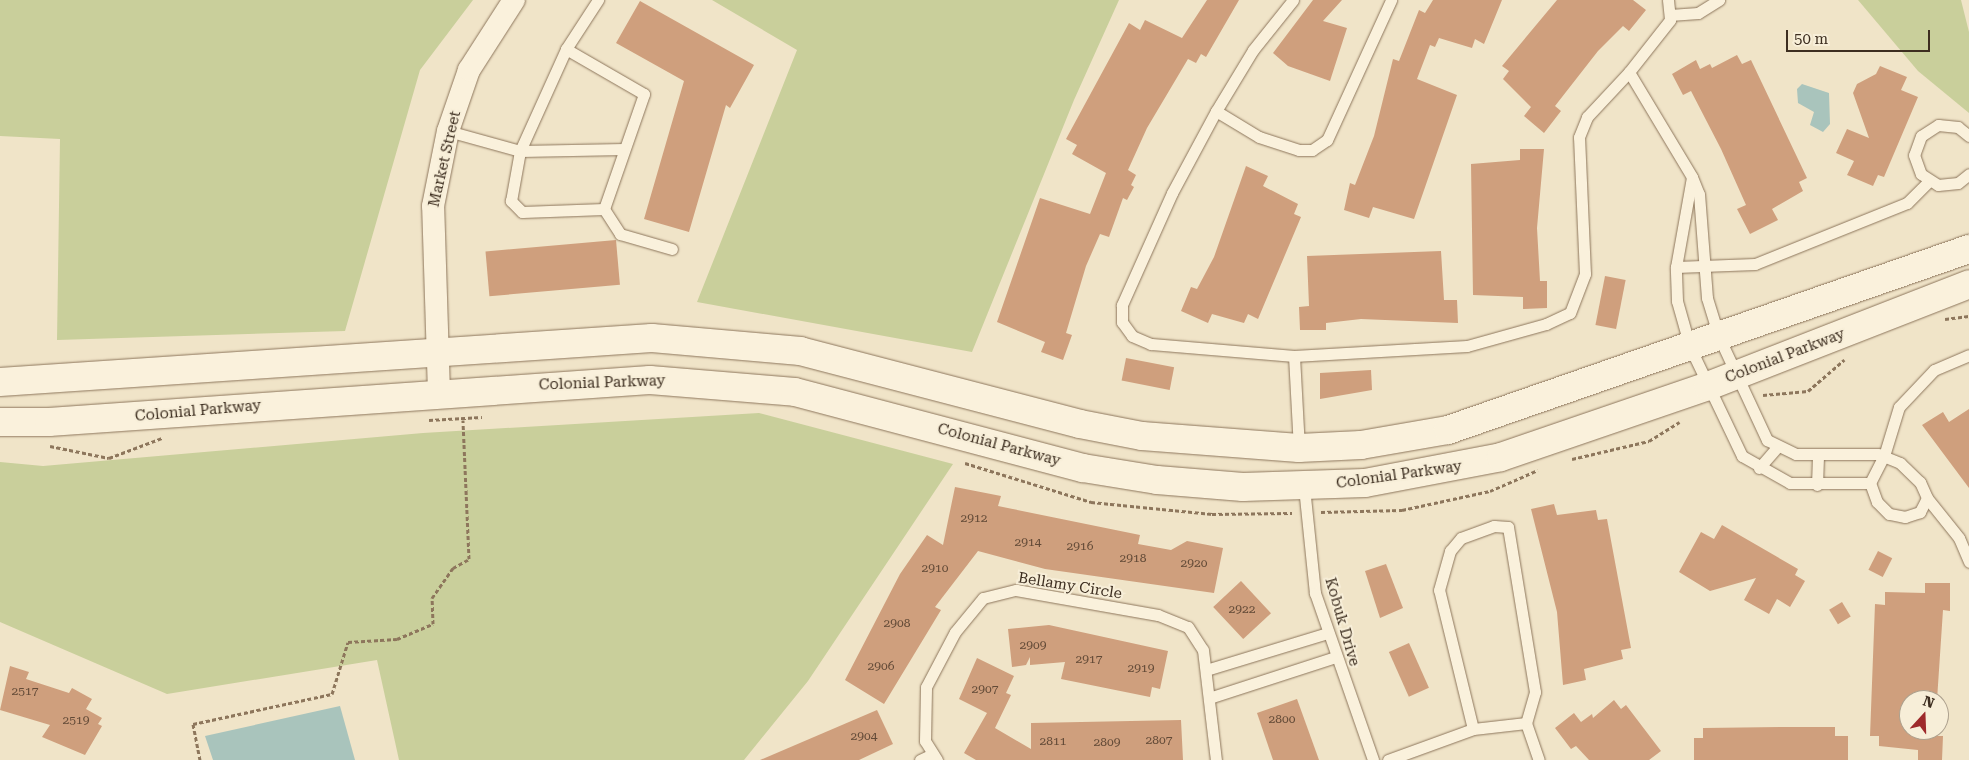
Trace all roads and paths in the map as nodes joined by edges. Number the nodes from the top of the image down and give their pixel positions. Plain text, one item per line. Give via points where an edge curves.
1 (514, 0) edge
2 (598, 0) edge
3 (1293, 0) edge
4 (1391, 0) edge
5 (1668, 0) edge
6 (1719, 0) edge
7 (1670, 15) junction
8 (566, 49) junction
9 (1629, 72) junction
10 (1216, 111) junction
11 (448, 131) junction
12 (1969, 136) edge
13 (624, 149) junction
14 (520, 151) junction
15 (1969, 174) edge
16 (1692, 177) junction
17 (1929, 181) junction
18 (604, 209) junction
19 (672, 249) dead end
20 (1969, 249) edge
21 (1676, 268) junction
22 (1702, 270) junction
23 (1969, 284) edge
24 (1969, 316) edge
25 (1936, 323) dead end
26 (1719, 337) junction
27 (1690, 347) junction
28 (435, 352) junction
29 (1969, 354) edge
30 (1853, 355) dead end
31 (1294, 356) junction
32 (1736, 374) junction
33 (0, 382) edge
34 (1708, 386) junction
35 (439, 393) junction
36 (1763, 394) dead end
37 (488, 416) dead end
38 (421, 420) dead end
39 (463, 420) junction
40 (0, 422) edge
41 (167, 436) dead end
42 (39, 445) dead end
43 (1778, 446) junction
44 (1299, 448) junction
45 (1818, 456) junction
46 (1884, 456) junction
47 (954, 458) dead end
48 (1759, 468) junction
49 (1870, 483) junction
50 (1817, 485) junction
51 (1304, 486) junction
52 (1927, 498) junction
53 (1288, 513) dead end
54 (1969, 562) edge
55 (1328, 633) junction
56 (1335, 657) junction
57 (1206, 670) junction
58 (1209, 698) junction
59 (1526, 724) junction
60 (1473, 729) junction
61 (935, 757) edge
62 (200, 760) edge
63 (920, 760) edge
64 (1216, 760) edge
65 (1373, 760) edge
66 (1388, 760) edge
67 (1539, 760) edge

1 - 11 street, Market Street via 469,70
2 - 8 lane
3 - 10 lane via 1253,50
4 - 10 lane via 1327,140 1312,150 1299,150 1259,137
5 - 7 lane
6 - 7 lane via 1698,13
7 - 9 lane
8 - 13 lane via 644,94
8 - 14 lane
9 - 16 lane
9 - 31 lane via 1587,117 1579,137 1585,274 1570,313 1546,324 1467,346
10 - 31 lane via 1172,193 1126,297 1122,322 1132,336 1152,344
11 - 14 lane
11 - 28 street, Market Street via 433,206
12 - 17 lane via 1949,124 1921,136 1914,155 1921,174
13 - 14 lane
13 - 18 lane via 611,199
14 - 18 lane via 511,201 522,212
15 - 17 lane via 1948,186
16 - 21 lane
16 - 22 lane via 1699,194
17 - 22 lane via 1907,203 1755,264
18 - 19 lane via 620,234
20 - 26 street
21 - 22 lane
21 - 27 lane via 1677,301
22 - 26 lane
23 - 32 street, Colonial Parkway
24 - 25 path
26 - 27 street
26 - 32 lane
27 - 34 lane
27 - 44 street via 1448,430 1361,445
28 - 33 street
28 - 35 street, Market Street
28 - 44 street via 652,338 725,341 863,364 1080,424 1133,434
29 - 46 lane via 1934,370 1899,407
30 - 36 path via 1836,364 1808,391
31 - 44 lane
32 - 34 street, Colonial Parkway
32 - 43 lane via 1767,440
34 - 48 lane via 1732,441 1742,456
34 - 51 street, Colonial Parkway via 1501,457 1392,478
35 - 40 street, Colonial Parkway via 59,422
35 - 51 street, Colonial Parkway via 650,380 721,383 856,406 1083,468 1157,480
37 - 39 path
38 - 39 path
39 - 62 path via 470,559 454,568 432,598 433,624 397,639 348,642 332,694 193,724
41 - 42 path via 109,458
43 - 45 lane
43 - 48 lane
44 - 51 street
45 - 46 lane
45 - 50 lane
46 - 49 lane
46 - 52 lane via 1910,471
47 - 53 path via 1091,502 1212,514
48 - 50 lane via 1790,482
49 - 50 lane
49 - 52 lane via 1877,502 1889,514 1905,517 1920,512
51 - 55 lane, Kobuk Drive via 1315,592
52 - 54 lane via 1959,538
55 - 56 lane, Kobuk Drive
55 - 57 lane
56 - 58 lane
56 - 65 lane, Kobuk Drive
57 - 58 lane, Bellamy Circle
57 - 61 lane, Bellamy Circle via 1203,650 1188,627 1158,615 1016,590 983,598 955,632 926,687 925,741
58 - 64 lane, Bellamy Circle
59 - 60 lane
59 - 60 lane via 1535,692 1532,673 1508,527 1494,526 1461,538 1446,559 1439,590
59 - 67 lane
60 - 66 lane
61 - 63 lane, Bellamy Circle

